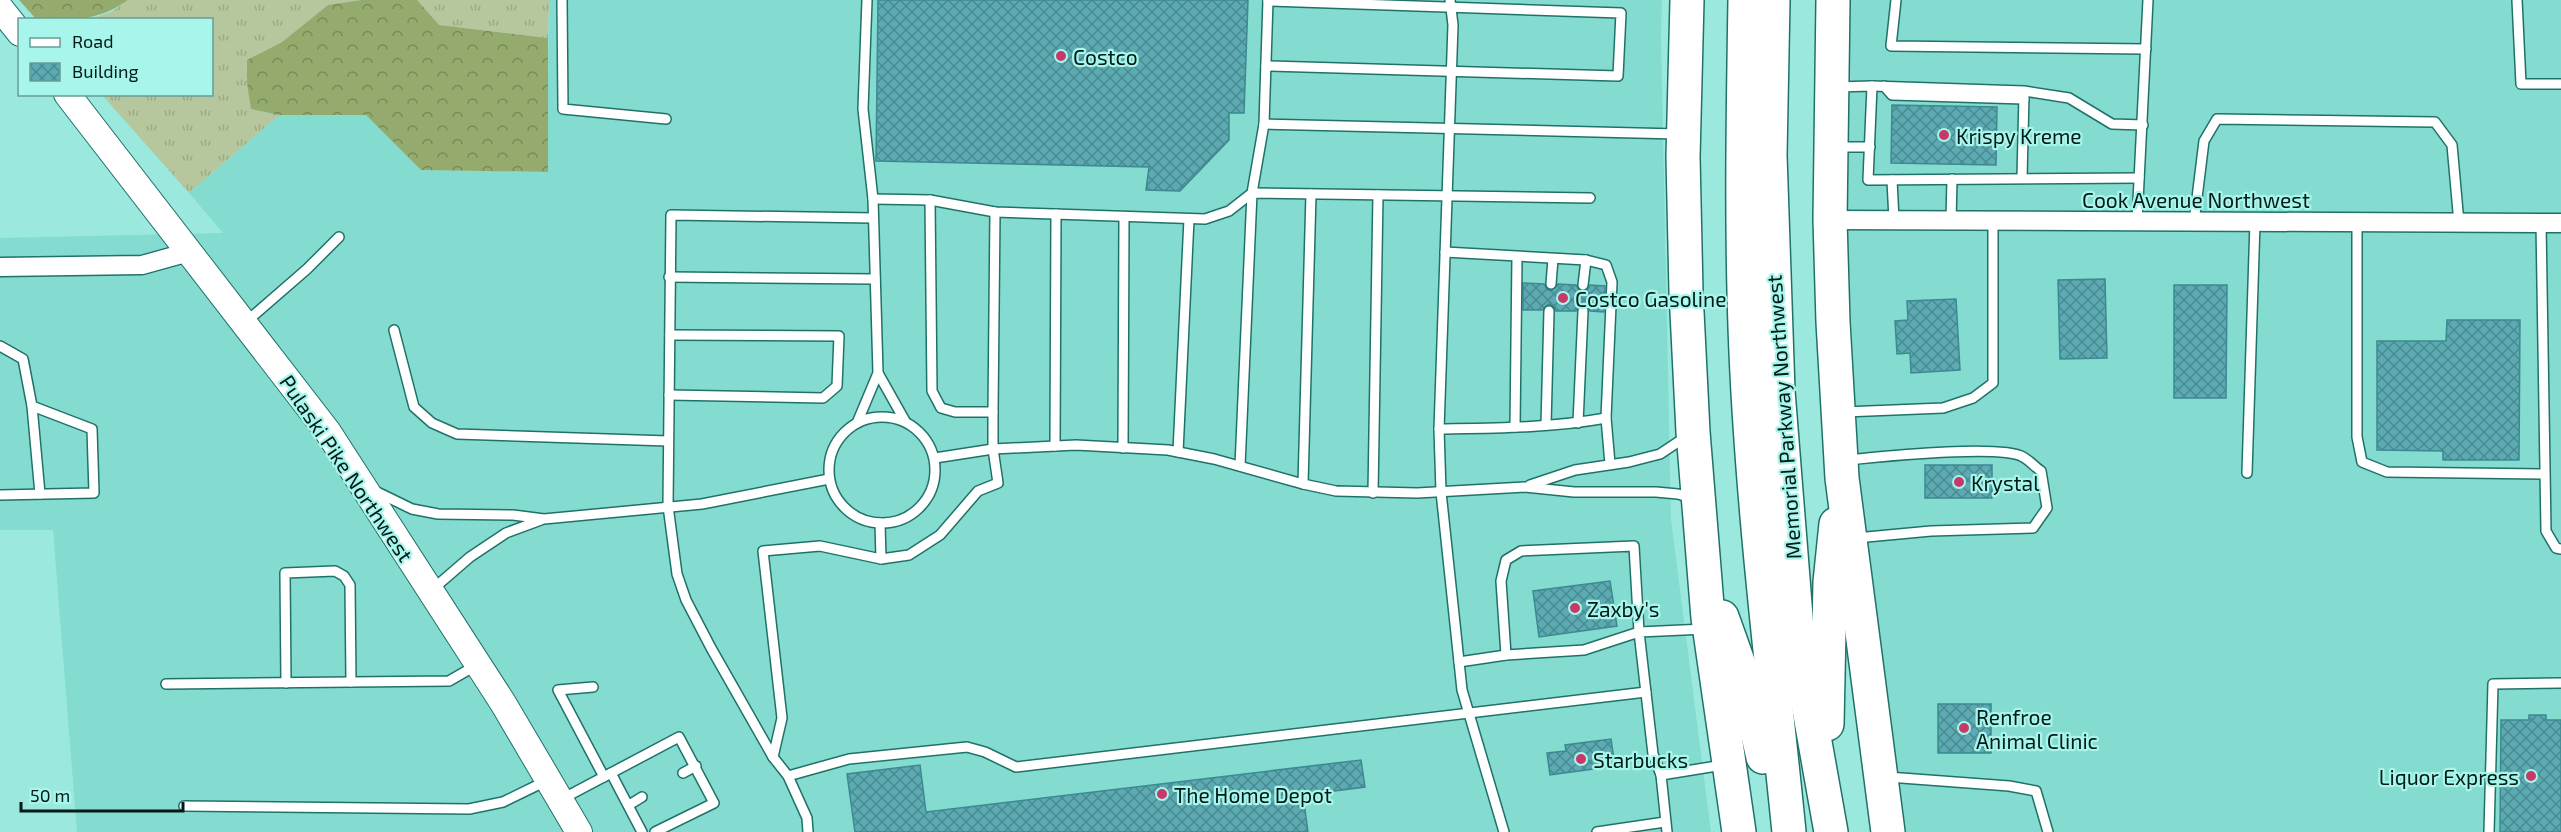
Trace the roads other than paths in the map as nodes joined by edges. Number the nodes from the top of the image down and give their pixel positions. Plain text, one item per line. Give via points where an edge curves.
1 (562, 0) edge
2 (867, 0) edge
3 (1687, 0) edge
4 (1745, 0) edge
5 (1773, 0) edge
6 (1833, 0) edge
7 (1896, 0) edge
8 (2148, 0) edge
9 (2517, 0) edge
10 (1268, 1) edge
11 (1451, 4) edge
12 (0, 8) edge
13 (18, 30) edge
14 (2146, 50) junction
15 (1266, 66) junction
16 (1451, 73) junction
17 (2561, 84) edge
18 (1872, 86) junction
19 (1831, 87) junction
20 (2024, 95) junction
21 (69, 96) edge
22 (666, 119) dead end
23 (1264, 124) junction
24 (2143, 125) junction
25 (1449, 129) junction
26 (1684, 134) junction
27 (1831, 147) junction
28 (1870, 147) junction
29 (2022, 178) junction
30 (2139, 178) junction
31 (1952, 179) junction
32 (1892, 180) junction
33 (1252, 194) junction
34 (1311, 194) junction
35 (1378, 195) junction
36 (1447, 196) junction
37 (873, 198) junction
38 (1590, 198) dead end
39 (930, 200) junction
40 (995, 213) junction
41 (1056, 214) junction
42 (873, 218) junction
43 (1125, 218) junction
44 (1189, 219) junction
45 (1830, 220) junction
46 (1894, 220) junction
47 (1951, 221) junction
48 (1993, 221) junction
49 (2137, 221) junction
50 (2194, 222) junction
51 (2255, 222) junction
52 (2357, 222) junction
53 (2459, 222) junction
54 (2541, 223) junction
55 (2561, 223) edge
56 (339, 237) dead end
57 (189, 252) junction
58 (1445, 252) junction
59 (1517, 257) junction
60 (1553, 259) junction
61 (1586, 260) junction
62 (0, 267) edge
63 (669, 277) junction
64 (875, 279) junction
65 (1551, 284) dead end
66 (1583, 285) dead end
67 (1548, 311) dead end
68 (1582, 311) dead end
69 (244, 323) junction
70 (394, 330) dead end
71 (670, 335) junction
72 (0, 346) edge
73 (878, 373) junction
74 (669, 395) junction
75 (32, 406) junction
76 (993, 412) junction
77 (1839, 412) junction
78 (1606, 418) junction
79 (905, 421) junction
80 (857, 423) junction
81 (1578, 423) junction
82 (1546, 425) junction
83 (1515, 427) junction
84 (1438, 429) junction
85 (1693, 432) junction
86 (668, 441) junction
87 (1055, 446) junction
88 (1123, 448) junction
89 (993, 449) junction
90 (1178, 452) junction
91 (935, 458) junction
92 (1610, 464) junction
93 (1240, 466) junction
94 (1841, 469) junction
95 (2247, 473) dead end
96 (2544, 474) junction
97 (829, 479) junction
98 (1303, 484) junction
99 (363, 485) junction
100 (1525, 487) junction
101 (1441, 492) junction
102 (1373, 493) junction
103 (40, 494) junction
104 (0, 495) edge
105 (1699, 501) junction
106 (668, 506) junction
107 (544, 519) junction
108 (880, 523) junction
109 (1851, 539) junction
110 (2561, 549) edge
111 (880, 558) junction
112 (1704, 567) junction
113 (430, 591) junction
114 (1710, 629) junction
115 (1639, 632) junction
116 (1506, 655) junction
117 (1459, 662) junction
118 (477, 665) junction
119 (351, 682) junction
120 (286, 683) junction
121 (2561, 683) edge
122 (166, 684) dead end
123 (592, 687) dead end
124 (1646, 692) junction
125 (1469, 712) junction
126 (773, 757) junction
127 (1728, 764) junction
128 (696, 766) junction
129 (683, 773) dead end
130 (607, 775) junction
131 (1661, 775) junction
132 (788, 776) junction
133 (1880, 776) junction
134 (554, 790) junction
135 (642, 797) dead end
136 (629, 805) junction
137 (184, 806) dead end
138 (1665, 822) junction
139 (579, 832) edge
140 (642, 832) edge
141 (655, 832) edge
142 (808, 832) edge
143 (1504, 832) edge
144 (1597, 832) edge
145 (1666, 832) edge
146 (1739, 832) edge
147 (1788, 832) edge
148 (1831, 832) edge
149 (1888, 832) edge
150 (2049, 832) edge
151 (2489, 832) edge

1 - 22 lane via 563,109
2 - 37 lane via 863,109
3 - 26 highway
4 - 147 highway, Memorial Parkway Northwest via 1746,354
5 - 148 highway, Memorial Parkway Northwest via 1770,155 1778,391 1797,629
6 - 19 highway
7 - 14 lane via 1891,46
8 - 14 lane
9 - 17 lane via 2521,84
10 - 11 lane
10 - 15 lane
11 - 16 lane
11 - 16 lane via 1621,13 1618,76
12 - 13 main road
14 - 24 lane
15 - 16 lane
15 - 23 lane
16 - 25 lane
18 - 19 lane
18 - 20 lane
18 - 28 lane
19 - 27 highway
20 - 24 lane via 2069,98 2112,124
20 - 29 lane
21 - 57 main road, Pulaski Pike Northwest
23 - 25 lane
23 - 33 lane
24 - 30 lane
25 - 26 lane
25 - 36 lane
26 - 85 highway
27 - 28 lane
27 - 45 highway
28 - 32 lane via 1868,180
29 - 30 lane
29 - 31 lane
30 - 49 lane
31 - 32 lane
31 - 47 lane
32 - 46 lane
33 - 34 lane
33 - 44 lane via 1229,211 1205,219
33 - 93 lane
34 - 35 lane
34 - 98 lane
35 - 36 lane
35 - 102 lane
36 - 38 lane
36 - 58 lane
37 - 39 lane
37 - 42 lane
39 - 40 lane
39 - 76 lane via 932,390 941,408
40 - 41 lane
40 - 76 lane
41 - 43 lane
41 - 87 lane
42 - 63 lane via 671,215
42 - 64 lane
43 - 44 lane
43 - 88 lane
44 - 90 lane
45 - 46 street, Cook Avenue Northwest
45 - 77 highway
46 - 47 street, Cook Avenue Northwest
47 - 48 street, Cook Avenue Northwest
48 - 49 street, Cook Avenue Northwest
48 - 77 lane via 1993,383 1973,398 1943,408
49 - 50 street, Cook Avenue Northwest
50 - 51 street, Cook Avenue Northwest
50 - 53 lane via 2204,141 2217,119 2435,122 2452,146
51 - 52 street, Cook Avenue Northwest
51 - 95 lane
52 - 53 street, Cook Avenue Northwest
52 - 96 lane via 2357,437 2362,462 2387,472
53 - 54 street, Cook Avenue Northwest
54 - 55 street, Cook Avenue Northwest
54 - 96 lane
56 - 69 lane
57 - 62 street via 142,265
57 - 69 main road, Pulaski Pike Northwest
58 - 59 lane
58 - 84 lane
59 - 60 lane
59 - 83 lane
60 - 61 lane
60 - 65 lane
61 - 66 lane
61 - 78 lane via 1606,265 1612,282
63 - 64 lane
63 - 71 lane
64 - 73 lane
67 - 82 lane
68 - 81 lane
69 - 99 main road, Pulaski Pike Northwest via 328,432
70 - 86 lane via 414,407 432,423 457,434
71 - 74 lane
71 - 74 lane via 839,336 837,386 823,398
72 - 75 lane via 23,359
73 - 79 lane
73 - 80 lane
74 - 86 lane
75 - 103 lane
75 - 103 lane via 92,429 94,493
76 - 89 lane
77 - 94 highway
78 - 81 lane
78 - 92 lane
79 - 80 lane via 873,417
79 - 91 lane via 928,442
80 - 97 lane via 834,446
81 - 82 lane
82 - 83 lane
83 - 84 lane
84 - 101 lane
85 - 92 lane via 1660,454
85 - 105 highway
86 - 106 lane
87 - 88 lane
87 - 89 lane
88 - 90 lane
89 - 91 lane
89 - 111 lane via 998,483 978,491 940,535 909,555
90 - 93 lane
91 - 108 lane via 932,491 922,506 909,517
92 - 100 lane via 1575,470
93 - 98 lane
94 - 109 highway
94 - 109 lane via 1936,453 2022,456 2041,471 2047,508 2033,528 1931,531
94 - 148 highway via 1830,582 1827,713
96 - 110 lane via 2546,531 2556,548
97 - 106 lane via 702,504
97 - 108 lane via 834,495 845,509 859,518
98 - 102 lane
99 - 107 lane via 412,509 438,514
99 - 113 main road, Pulaski Pike Northwest
100 - 101 lane
100 - 105 lane via 1574,492 1656,492
101 - 102 lane
101 - 117 lane
103 - 104 lane
105 - 112 highway
106 - 107 lane
106 - 126 lane via 676,574 686,600
107 - 113 lane via 497,539
108 - 111 lane
109 - 133 highway
111 - 126 lane via 820,546 763,551 782,718
112 - 114 highway
112 - 147 highway via 1747,687 1766,772
113 - 118 main road, Pulaski Pike Northwest
114 - 115 lane
114 - 127 highway
115 - 116 lane via 1584,650
115 - 116 lane via 1634,546 1521,551 1506,560 1501,581
115 - 124 lane
116 - 117 lane
117 - 125 lane
118 - 119 lane via 448,681
118 - 134 main road, Pulaski Pike Northwest
119 - 120 lane
119 - 120 lane via 350,585 335,571 285,573
120 - 122 lane
121 - 151 lane via 2493,684
123 - 130 lane via 558,690
124 - 125 lane
124 - 131 lane via 1653,754
125 - 132 lane via 1016,767 967,747 849,759
125 - 143 lane
126 - 132 lane
127 - 131 lane
127 - 146 highway
128 - 129 lane
128 - 130 lane via 679,737
128 - 141 lane via 714,803
130 - 134 lane
130 - 136 lane
131 - 138 lane
132 - 142 lane via 807,818
133 - 149 highway
133 - 150 lane via 2036,791
134 - 137 lane via 469,809
134 - 139 main road, Pulaski Pike Northwest
135 - 136 lane
136 - 140 lane
138 - 144 lane
138 - 145 lane

